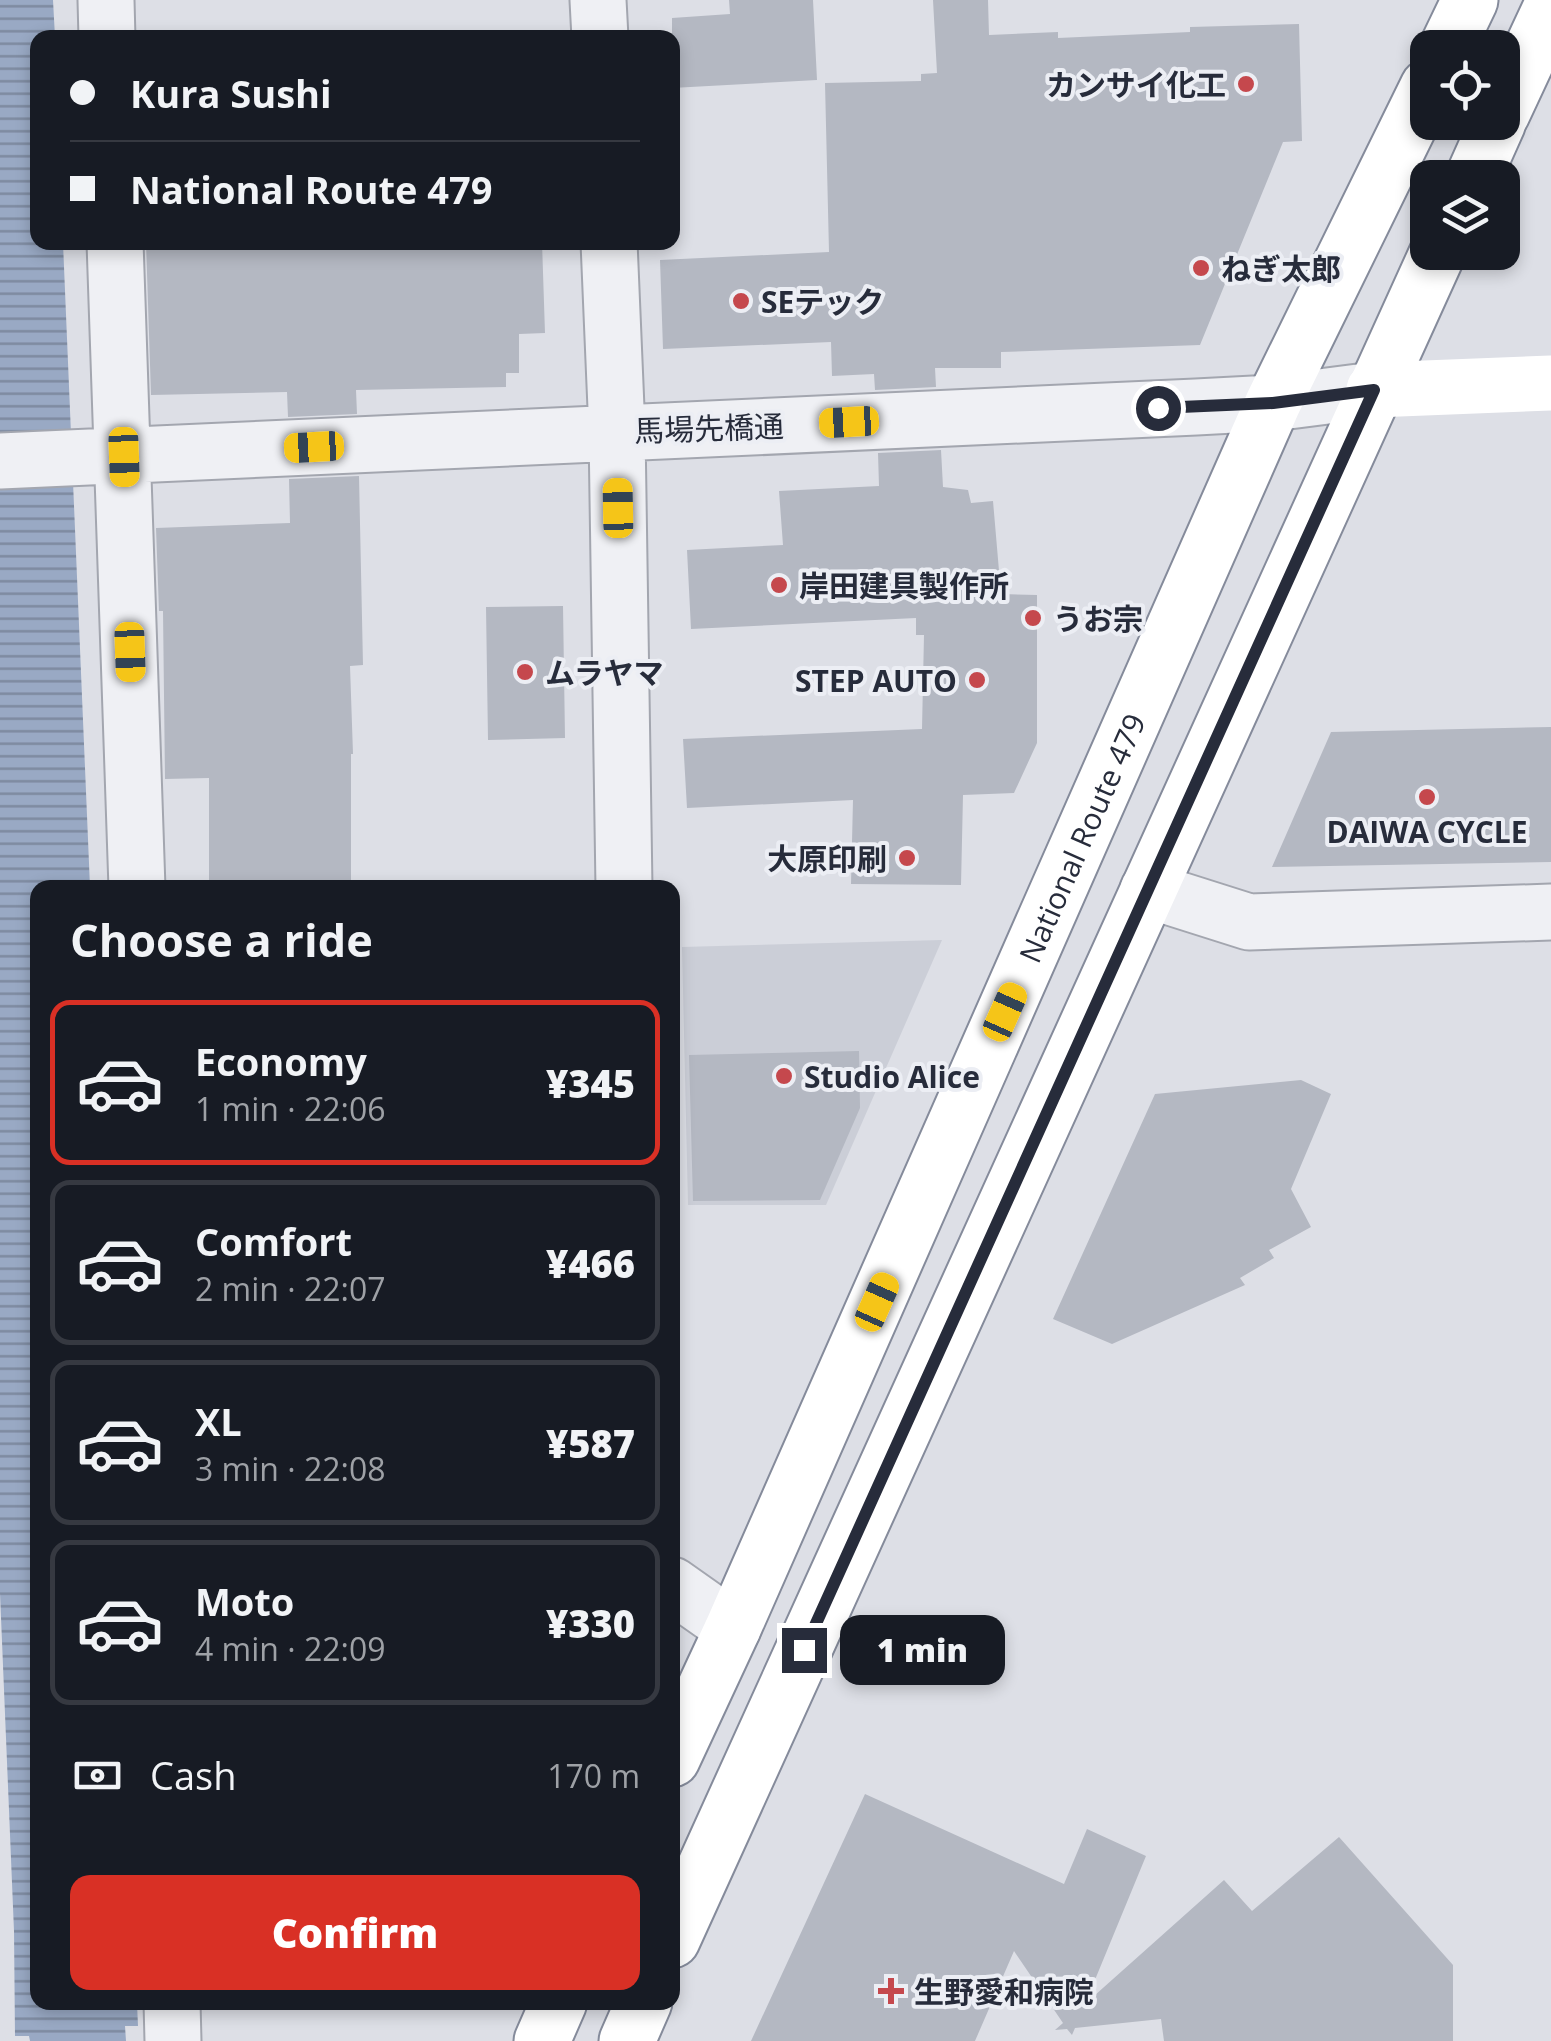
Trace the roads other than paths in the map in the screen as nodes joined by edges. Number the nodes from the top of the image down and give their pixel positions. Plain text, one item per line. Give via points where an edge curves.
1 (106, 0) edge
2 (598, 0) edge
3 (1470, 0) edge
4 (1551, 8) edge
5 (107, 30) edge
6 (600, 30) edge
7 (1455, 30) edge
8 (1520, 74) edge
9 (1410, 124) edge
10 (115, 250) edge
11 (609, 250) edge
12 (1430, 270) edge
13 (1551, 384) edge
14 (1374, 390) junction
15 (1273, 403) junction
16 (617, 432) junction
17 (116, 457) junction
18 (0, 461) edge
19 (138, 880) edge
20 (624, 880) edge
21 (1148, 890) junction
22 (1551, 912) edge
23 (680, 1591) edge
24 (733, 1628) junction
25 (680, 1741) edge
26 (680, 1922) edge
27 (172, 2010) edge
28 (556, 2010) edge
29 (641, 2010) edge
30 (173, 2041) edge
31 (542, 2041) edge
32 (627, 2041) edge

1 - 5 street
2 - 6 street
3 - 7 main road
4 - 8 main road
9 - 15 main road, National Route 479
10 - 17 street
11 - 16 street
12 - 14 main road
13 - 14 main road, 馬場先橋通
14 - 15 street, 馬場先橋通
14 - 21 main road
15 - 16 street, 馬場先橋通
15 - 24 main road, National Route 479
16 - 17 street, 馬場先橋通
16 - 20 street
17 - 18 street, 馬場先橋通
17 - 19 street
21 - 22 street via 1249,922
21 - 26 main road
23 - 24 street
24 - 25 main road, National Route 479
27 - 30 street
28 - 31 main road
29 - 32 main road

